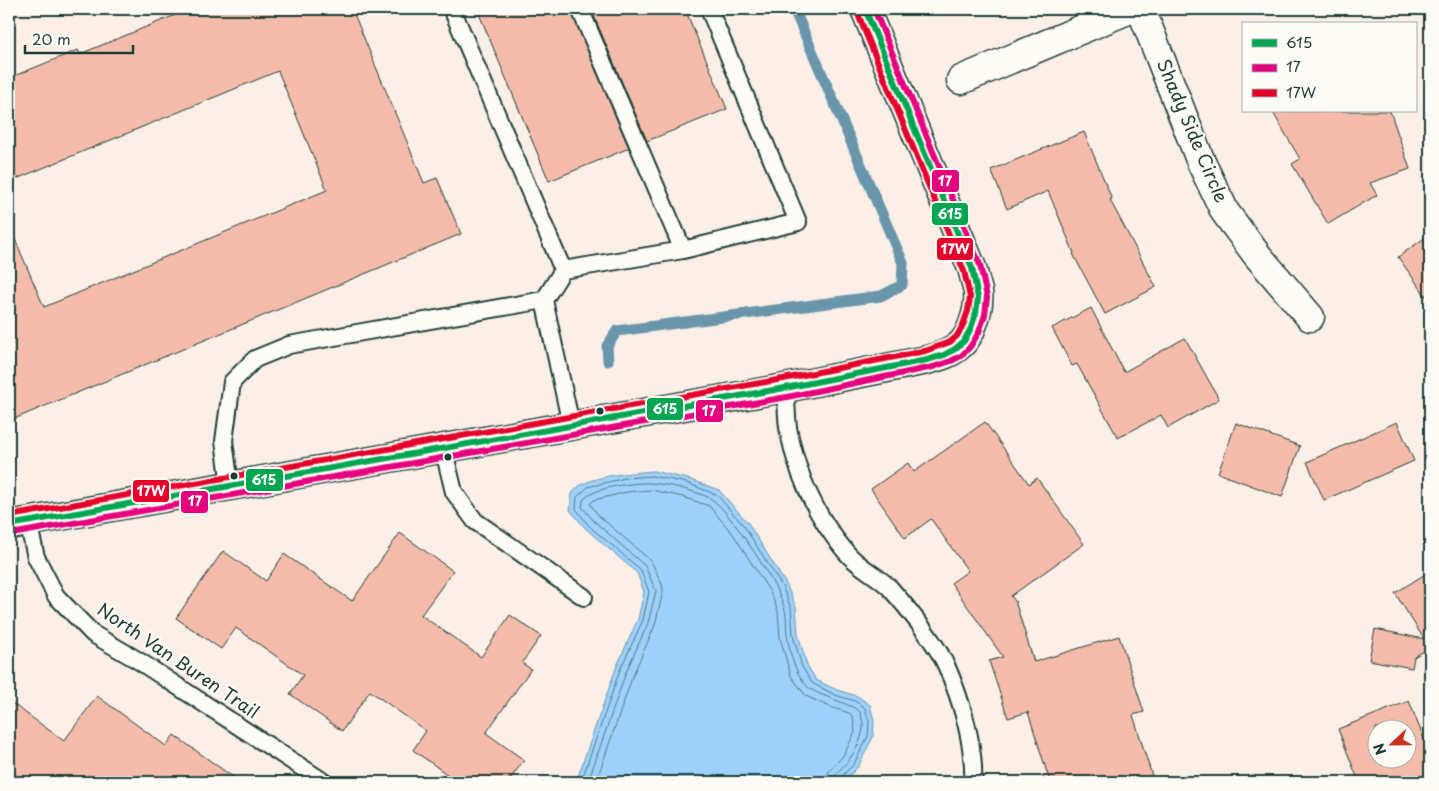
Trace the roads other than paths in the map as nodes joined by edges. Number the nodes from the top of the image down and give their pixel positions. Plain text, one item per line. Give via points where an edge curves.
1 (452, 9) edge
2 (580, 9) edge
3 (708, 9) edge
4 (865, 9) edge
5 (1130, 9) edge
6 (1141, 9) edge
7 (961, 80) dead end
8 (683, 250) junction
9 (563, 270) junction
10 (544, 300) junction
11 (1310, 317) dead end
12 (785, 388) junction
13 (572, 425) junction
14 (444, 447) junction
15 (230, 485) junction
16 (18, 523) edge
17 (584, 597) dead end
18 (324, 782) edge
19 (973, 782) edge

1 - 9 lane
2 - 8 lane
3 - 8 lane via 798,222
4 - 12 street via 972,268 978,293 977,312 961,346 947,354
5 - 7 street
6 - 11 street, Shady Side Circle via 1201,162 1225,212
8 - 9 lane
9 - 10 lane
10 - 13 lane
10 - 15 lane via 289,345 255,359 232,382 224,441
12 - 13 street
12 - 19 lane via 789,432 800,475 818,513 846,554 889,588 924,631 945,664 965,719 974,766
13 - 14 street
14 - 15 street
14 - 17 lane via 454,492 475,521
15 - 16 street
16 - 18 lane, North Van Buren Trail via 56,596 94,634

